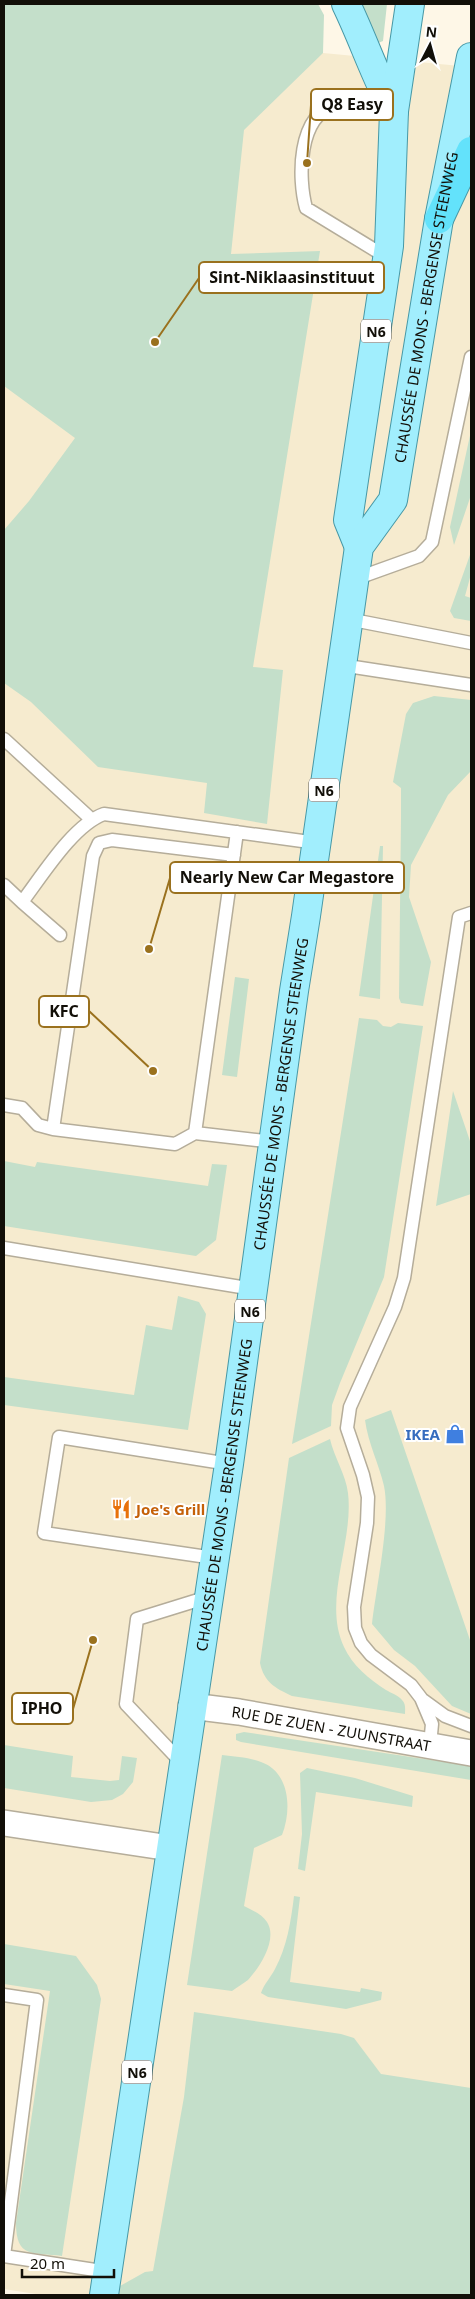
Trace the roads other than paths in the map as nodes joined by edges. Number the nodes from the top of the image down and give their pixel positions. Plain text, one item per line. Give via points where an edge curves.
1 (346, 4) edge
2 (410, 4) edge
3 (471, 57) edge
4 (394, 111) junction
5 (471, 151) edge
6 (439, 219) junction
7 (388, 258) junction
8 (471, 357) edge
9 (359, 547) junction
10 (354, 579) junction
11 (348, 619) junction
12 (471, 642) edge
13 (341, 665) junction
14 (471, 685) edge
15 (4, 739) edge
16 (91, 819) junction
17 (237, 832) junction
18 (317, 843) junction
19 (234, 855) junction
20 (4, 885) edge
21 (22, 902) junction
22 (471, 913) edge
23 (60, 935) dead end
24 (4, 1105) edge
25 (53, 1130) junction
26 (195, 1133) junction
27 (274, 1142) junction
28 (4, 1248) edge
29 (254, 1289) junction
30 (229, 1464) junction
31 (214, 1558) junction
32 (208, 1598) junction
33 (421, 1698) junction
34 (191, 1706) junction
35 (468, 1740) edge
36 (430, 1745) junction
37 (182, 1763) junction
38 (4, 1823) edge
39 (170, 1848) junction
40 (4, 1994) edge
41 (106, 2284) edge

1 - 4 main road
2 - 4 main road, N6
3 - 6 main road, CHAUSSÉE DE MONS - BERGENSE STEENWEG / N6
4 - 7 main road, N6
4 - 7 lane via 336,105 319,116 304,141 301,189 306,208
5 - 6 highway
6 - 9 main road, CHAUSSÉE DE MONS - BERGENSE STEENWEG / N6 via 393,500
7 - 9 main road, N6 via 348,520
8 - 10 lane via 432,542 418,556
9 - 10 main road, CHAUSSÉE DE MONS - BERGENSE STEENWEG / N6
10 - 11 main road, CHAUSSÉE DE MONS - BERGENSE STEENWEG / N6
11 - 12 lane
11 - 13 main road, CHAUSSÉE DE MONS - BERGENSE STEENWEG / N6
13 - 14 lane
13 - 18 main road, CHAUSSÉE DE MONS - BERGENSE STEENWEG / N6
15 - 16 lane
16 - 17 lane via 104,814
16 - 21 lane via 76,832
17 - 18 lane
17 - 19 lane
18 - 27 main road, CHAUSSÉE DE MONS - BERGENSE STEENWEG / N6
19 - 25 lane via 112,840 100,844 93,856
19 - 26 lane
20 - 21 lane
21 - 23 lane
22 - 33 lane via 459,917 404,1278 395,1307 350,1407 347,1428 368,1497 354,1607 355,1628 371,1655 411,1685
24 - 25 lane via 22,1108 38,1125
25 - 26 lane via 175,1144
26 - 27 lane
27 - 29 main road, CHAUSSÉE DE MONS - BERGENSE STEENWEG / N6
28 - 29 lane
29 - 30 main road, CHAUSSÉE DE MONS - BERGENSE STEENWEG / N6
30 - 31 main road, CHAUSSÉE DE MONS - BERGENSE STEENWEG / N6
30 - 31 lane via 59,1437 44,1533
31 - 32 main road, CHAUSSÉE DE MONS - BERGENSE STEENWEG / N6
32 - 34 main road, CHAUSSÉE DE MONS - BERGENSE STEENWEG / N6
32 - 37 lane via 137,1619 126,1704
33 - 35 lane via 445,1716
33 - 36 lane via 432,1724
34 - 36 street, RUE DE ZUEN - ZUUNSTRAAT
34 - 37 main road, CHAUSSÉE DE MONS - BERGENSE STEENWEG / N6
35 - 36 street, RUE DE ZUEN - ZUUNSTRAAT
37 - 39 main road, CHAUSSÉE DE MONS - BERGENSE STEENWEG / N6
38 - 39 street
39 - 41 main road, CHAUSSÉE DE MONS - BERGENSE STEENWEG / N6
40 - 41 lane via 38,2000 4,2256

